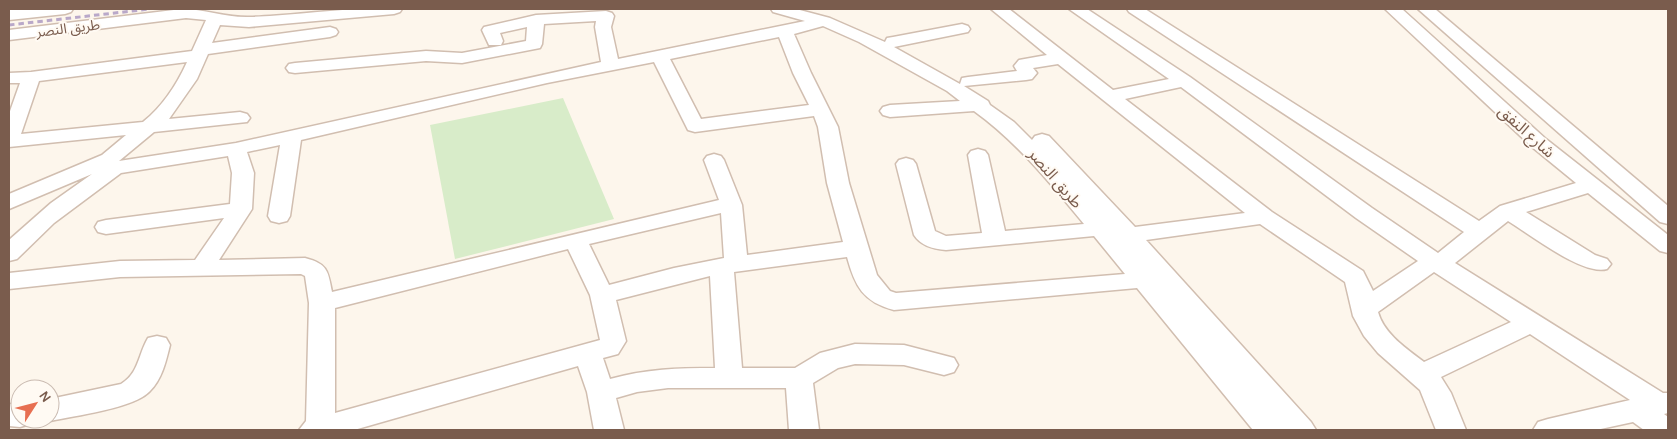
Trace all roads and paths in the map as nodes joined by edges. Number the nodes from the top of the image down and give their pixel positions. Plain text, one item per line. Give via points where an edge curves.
1 (24, 9) edge
2 (66, 9) edge
3 (261, 9) edge
4 (313, 9) edge
5 (348, 9) edge
6 (394, 9) edge
7 (779, 9) edge
8 (792, 9) edge
9 (999, 9) edge
10 (1077, 9) edge
11 (1135, 9) edge
12 (1394, 9) edge
13 (1426, 9) edge
14 (9, 10) edge
15 (214, 13) edge
16 (9, 15) edge
17 (817, 15) edge
18 (536, 20) junction
19 (962, 29) dead end
20 (785, 31) junction
21 (330, 32) dead end
22 (9, 35) edge
23 (496, 42) dead end
24 (893, 42) junction
25 (200, 52) junction
26 (659, 55) junction
27 (1062, 58) junction
28 (611, 66) junction
29 (295, 68) dead end
30 (31, 77) junction
31 (9, 78) edge
32 (1184, 81) junction
33 (968, 82) junction
34 (1110, 96) junction
35 (981, 105) junction
36 (821, 109) junction
37 (890, 111) dead end
38 (240, 118) dead end
39 (149, 128) junction
40 (10, 133) edge
41 (291, 138) junction
42 (236, 150) junction
43 (978, 155) dead end
44 (714, 160) dead end
45 (906, 164) dead end
46 (92, 166) junction
47 (115, 168) junction
48 (1591, 185) junction
49 (9, 202) edge
50 (730, 205) junction
51 (241, 209) junction
52 (1508, 211) junction
53 (279, 216) dead end
54 (1668, 217) edge
55 (1264, 218) junction
56 (106, 227) dead end
57 (1100, 229) junction
58 (1479, 231) junction
59 (1130, 236) junction
60 (995, 239) junction
61 (575, 240) junction
62 (1668, 246) edge
63 (857, 248) junction
64 (9, 254) edge
65 (1436, 263) junction
66 (1599, 264) dead end
67 (729, 265) junction
68 (202, 268) junction
69 (1142, 280) junction
70 (9, 281) edge
71 (602, 295) junction
72 (322, 303) junction
73 (1364, 310) junction
74 (1529, 324) junction
75 (157, 345) dead end
76 (588, 354) junction
77 (944, 365) dead end
78 (1421, 374) junction
79 (729, 378) junction
80 (799, 378) junction
81 (601, 392) junction
82 (60, 408) edge
83 (1657, 412) edge
84 (318, 429) edge
85 (609, 430) edge
86 (804, 430) edge
87 (1270, 430) edge
88 (1301, 430) edge
89 (1451, 430) edge
90 (1548, 430) edge

1 - 14 street
2 - 16 street
3 - 15 street, طريق النصر
4 - 5 street
6 - 15 street, طريق النصر via 249,22 224,21
7 - 17 street, طريق النصر
8 - 17 street
9 - 27 street
10 - 32 street
11 - 58 street
12 - 48 street, شارع النفق via 1539,143
13 - 54 street, شارع النفق
15 - 22 street, طريق النصر via 186,13
15 - 25 street
17 - 20 street
17 - 24 street, طريق النصر
17 - 35 street, طريق النصر via 925,70
18 - 23 street via 490,30
18 - 28 street via 606,16 603,27
18 - 29 street via 535,42 529,46 462,58 426,56
19 - 24 street
20 - 26 street
20 - 36 street
21 - 25 street
24 - 33 street, طريق النصر
25 - 30 street
25 - 39 street via 178,94
26 - 28 street
26 - 36 street via 695,126
27 - 33 street via 1025,64 1026,75
27 - 34 street
28 - 41 street
30 - 31 street
30 - 40 street
32 - 34 street
32 - 65 street
33 - 59 street, طريق النصر via 1043,140
34 - 55 street
35 - 37 street
35 - 57 street, طريق النصر via 1032,149
36 - 63 street
38 - 39 street
39 - 40 street
39 - 46 street via 109,159
41 - 42 street
41 - 53 street
42 - 47 street
42 - 51 street via 243,173
43 - 60 street
44 - 50 street
45 - 60 street via 925,235 946,243
46 - 47 street
46 - 49 street
47 - 64 street via 63,202 33,227
48 - 52 street
48 - 62 street, شارع النفق
50 - 61 street
50 - 67 street
51 - 56 street
51 - 68 street
52 - 58 street
52 - 66 street via 1587,260
55 - 59 street
55 - 73 street via 1354,278 1359,284
57 - 60 street
57 - 69 street, طريق النصر
58 - 65 street
59 - 88 street, طريق النصر
61 - 71 street
61 - 72 street
63 - 67 street
63 - 69 street via 866,277 881,297 894,302
65 - 73 street
65 - 74 street
67 - 71 street
67 - 79 street
68 - 70 street via 120,269
68 - 72 street via 305,266 316,272
69 - 87 street, طريق النصر
71 - 76 street via 613,343
72 - 84 street
73 - 78 street via 1376,333
74 - 78 street
74 - 83 street
75 - 82 street via 146,380 136,389
76 - 81 street
76 - 84 street
77 - 80 street via 904,355 855,354 830,360
78 - 89 street via 1437,393
79 - 80 street
79 - 81 street via 663,378
80 - 86 street
81 - 85 street
83 - 90 street

